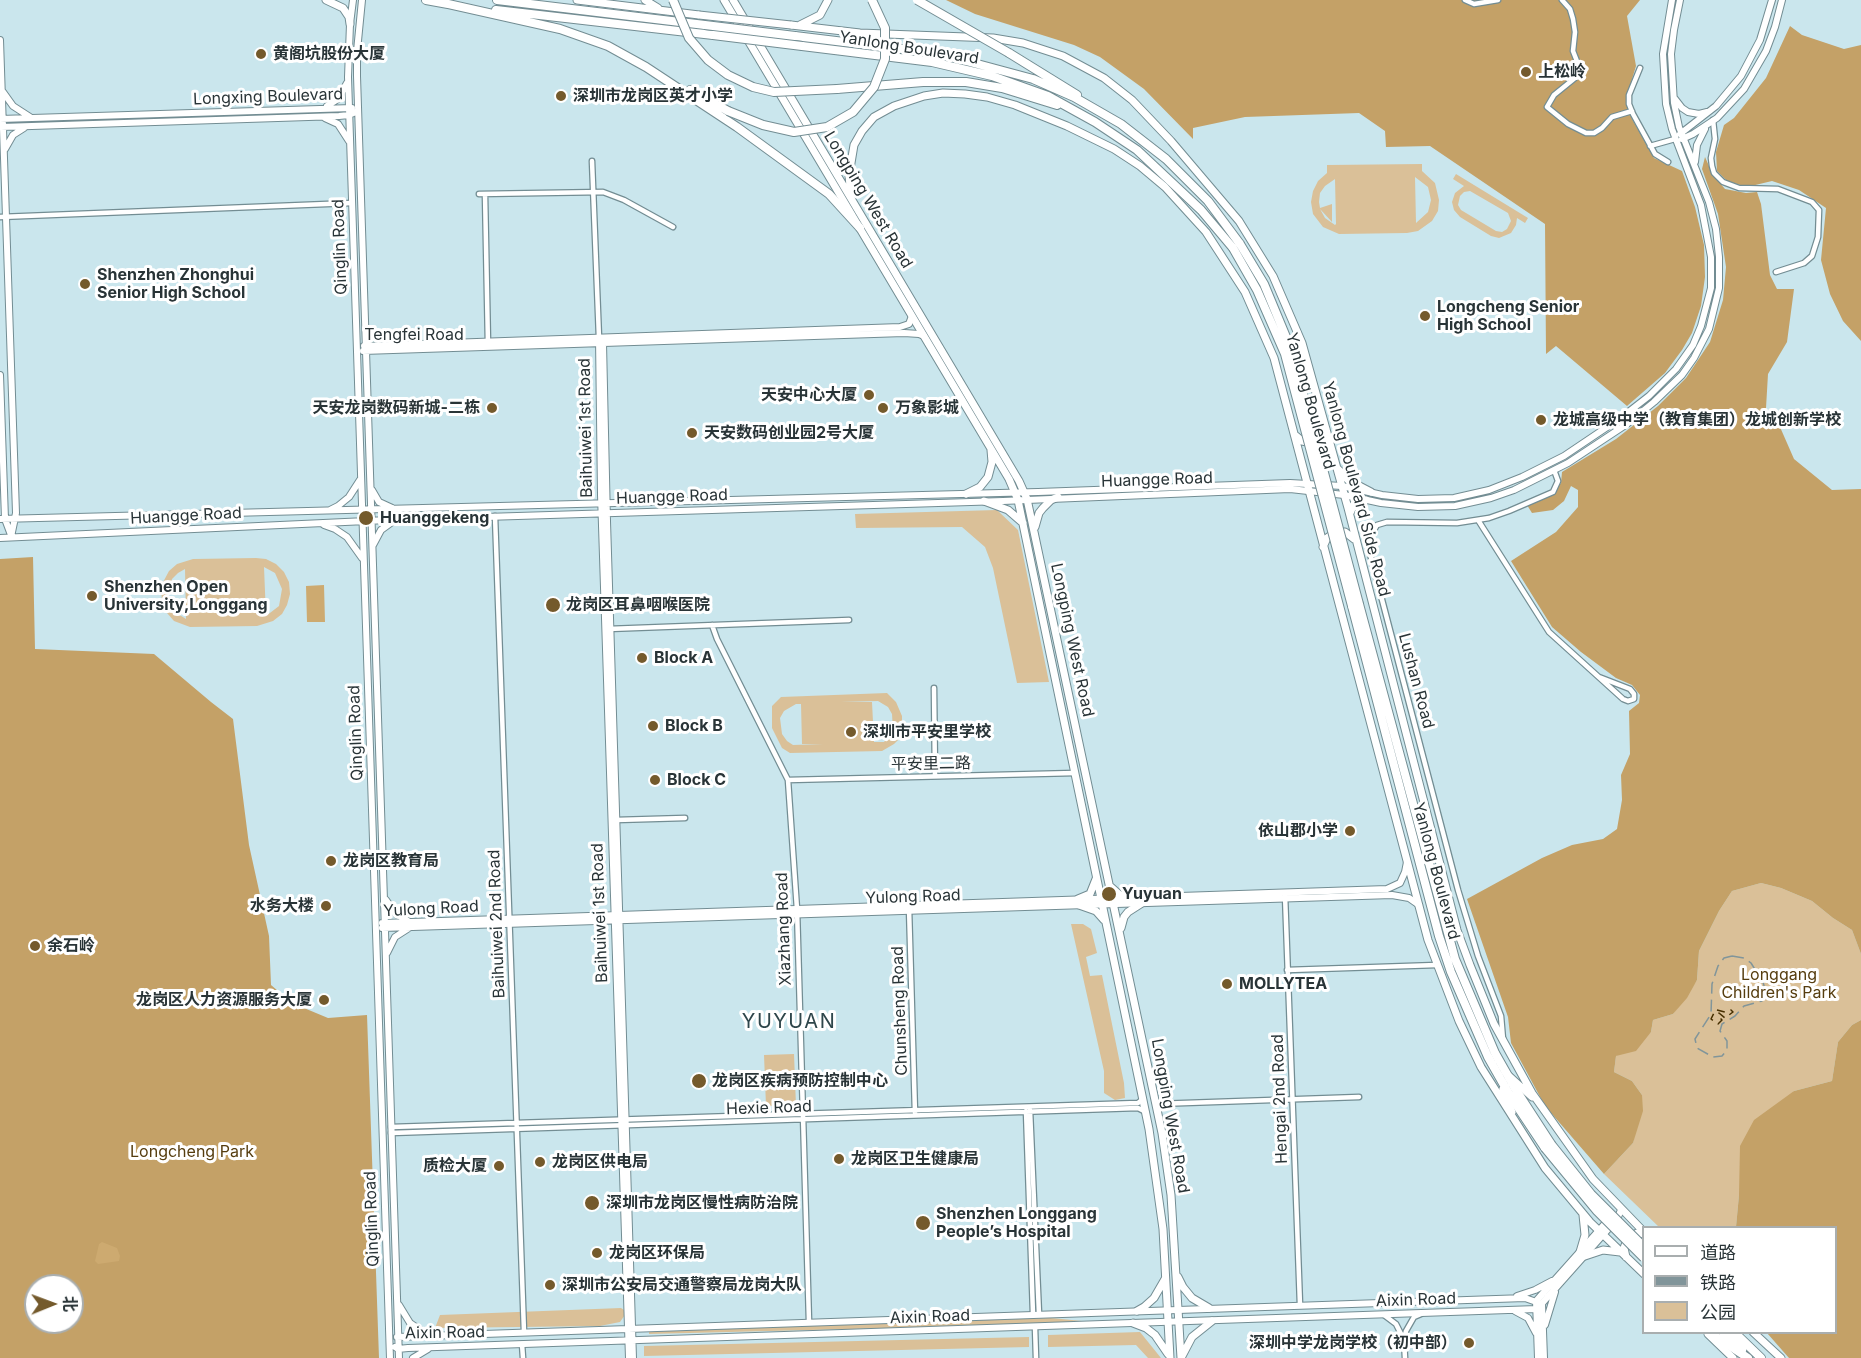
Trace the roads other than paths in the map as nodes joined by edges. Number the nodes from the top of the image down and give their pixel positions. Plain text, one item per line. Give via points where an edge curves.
1 (326, 0) edge
2 (353, 0) edge
3 (362, 0) edge
4 (426, 0) edge
5 (497, 0) edge
6 (577, 0) edge
7 (645, 0) edge
8 (673, 0) edge
9 (724, 0) edge
10 (733, 0) edge
11 (828, 0) edge
12 (872, 0) edge
13 (917, 0) edge
14 (1465, 0) edge
15 (1498, 0) edge
16 (1562, 0) edge
17 (1672, 0) edge
18 (1680, 0) edge
19 (1772, 0) edge
20 (1782, 0) edge
21 (444, 3) junction
22 (666, 11) junction
23 (350, 24) junction
24 (794, 26) junction
25 (0, 40) edge
26 (1640, 68) dead end
27 (348, 77) junction
28 (2, 86) junction
29 (684, 90) junction
30 (1672, 91) junction
31 (349, 107) junction
32 (309, 108) junction
33 (318, 108) junction
34 (1074, 109) junction
35 (1097, 110) junction
36 (358, 111) junction
37 (1632, 111) junction
38 (1711, 111) junction
39 (349, 115) junction
40 (318, 116) junction
41 (310, 117) junction
42 (37, 118) junction
43 (1, 119) edge
44 (1712, 122) junction
45 (29, 126) junction
46 (1, 127) edge
47 (1683, 136) junction
48 (1675, 139) junction
49 (350, 145) junction
50 (1650, 146) junction
51 (4, 152) junction
52 (592, 161) dead end
53 (1668, 162) dead end
54 (1697, 171) junction
55 (593, 192) junction
56 (851, 198) junction
57 (352, 203) junction
58 (3, 217) edge
59 (673, 227) dead end
60 (860, 228) junction
61 (1237, 246) junction
62 (1776, 272) dead end
63 (912, 316) junction
64 (924, 336) junction
65 (600, 342) junction
66 (488, 345) junction
67 (357, 349) junction
68 (365, 349) junction
69 (0, 375) edge
70 (1326, 428) junction
71 (1294, 434) junction
72 (990, 448) junction
73 (1336, 467) junction
74 (1554, 470) junction
75 (361, 473) junction
76 (370, 482) junction
77 (1342, 486) junction
78 (1308, 487) junction
79 (1371, 492) junction
80 (966, 494) junction
81 (1344, 495) junction
82 (1017, 496) junction
83 (1026, 496) junction
84 (1058, 497) junction
85 (1366, 500) junction
86 (984, 501) junction
87 (604, 503) junction
88 (398, 509) junction
89 (362, 510) junction
90 (371, 510) junction
91 (325, 511) junction
92 (604, 512) junction
93 (1349, 515) junction
94 (495, 516) junction
95 (2, 519) edge
96 (16, 519) junction
97 (399, 520) junction
98 (1478, 520) junction
99 (363, 521) junction
100 (371, 521) junction
101 (318, 523) junction
102 (1025, 526) junction
103 (1034, 529) junction
104 (11, 537) junction
105 (0, 538) edge
106 (1356, 541) junction
107 (1323, 547) junction
108 (372, 551) junction
109 (364, 561) junction
110 (1045, 579) junction
111 (1036, 581) junction
112 (374, 603) junction
113 (365, 604) junction
114 (1385, 609) junction
115 (1374, 611) junction
116 (849, 621) dead end
117 (712, 625) junction
118 (608, 629) junction
119 (1599, 677) junction
120 (934, 688) dead end
121 (1080, 746) junction
122 (1070, 748) junction
123 (1076, 773) junction
124 (935, 776) junction
125 (788, 780) junction
126 (685, 818) dead end
127 (614, 820) junction
128 (373, 846) junction
129 (382, 846) junction
130 (1407, 860) junction
131 (1096, 873) junction
132 (1110, 885) junction
133 (383, 894) junction
134 (1285, 896) junction
135 (1132, 898) junction
136 (1113, 901) junction
137 (1079, 902) junction
138 (1102, 902) junction
139 (1142, 903) junction
140 (1419, 905) junction
141 (909, 908) junction
142 (797, 912) junction
143 (617, 918) junction
144 (509, 921) junction
145 (412, 924) junction
146 (384, 925) junction
147 (376, 926) junction
148 (1107, 926) junction
149 (1121, 937) junction
150 (386, 960) junction
151 (1437, 965) junction
152 (1287, 970) junction
153 (1503, 1042) junction
154 (1502, 1073) junction
155 (1359, 1096) dead end
156 (1143, 1099) junction
157 (1292, 1099) junction
158 (1156, 1104) junction
159 (1540, 1105) junction
160 (1028, 1110) junction
161 (1146, 1112) junction
162 (915, 1113) junction
163 (803, 1116) junction
164 (623, 1122) junction
165 (1516, 1125) junction
166 (517, 1126) junction
167 (391, 1130) junction
168 (1548, 1146) junction
169 (1595, 1182) junction
170 (1574, 1202) junction
171 (1621, 1210) junction
172 (1583, 1213) junction
173 (1642, 1231) edge
174 (1601, 1233) junction
175 (1642, 1233) edge
176 (1642, 1245) edge
177 (1582, 1254) junction
178 (1623, 1255) junction
179 (1642, 1256) edge
180 (1176, 1269) junction
181 (1642, 1272) edge
182 (1166, 1273) junction
183 (1559, 1275) junction
184 (1558, 1286) junction
185 (397, 1296) junction
186 (1504, 1298) junction
187 (1300, 1305) junction
188 (1538, 1305) junction
189 (1206, 1308) junction
190 (1168, 1310) junction
191 (1178, 1310) junction
192 (1512, 1310) junction
193 (1137, 1311) junction
194 (1422, 1313) junction
195 (1036, 1314) junction
196 (1383, 1315) junction
197 (1203, 1321) junction
198 (1212, 1321) junction
199 (809, 1322) junction
200 (1168, 1322) junction
201 (1179, 1322) junction
202 (1133, 1323) junction
203 (1035, 1327) junction
204 (630, 1328) junction
205 (524, 1332) junction
206 (1709, 1334) edge
207 (1710, 1334) edge
208 (1725, 1334) edge
209 (1736, 1334) edge
210 (1744, 1334) edge
211 (1755, 1334) edge
212 (429, 1335) junction
213 (398, 1336) junction
214 (1538, 1337) junction
215 (1404, 1340) junction
216 (630, 1341) junction
217 (390, 1343) junction
218 (522, 1344) junction
219 (1543, 1344) junction
220 (432, 1348) junction
221 (398, 1349) junction
222 (390, 1358) edge
223 (399, 1358) edge
224 (413, 1358) edge
225 (523, 1358) edge
226 (631, 1358) edge
227 (1036, 1358) edge
228 (1169, 1358) edge
229 (1181, 1358) edge
230 (1405, 1358) edge
231 (1538, 1358) edge
232 (1544, 1358) edge
233 (1734, 1358) edge
234 (1749, 1358) edge
235 (1761, 1358) edge
236 (1780, 1358) edge

1 - 23 main road via 343,8
2 - 23 main road, Qinglin Road
3 - 36 main road, Qinglin Road via 357,51
4 - 21 highway, Yanlong Boulevard
5 - 35 highway, Yanlong Boulevard, bridge via 910,50 975,62 1033,79
6 - 22 main road, Yanlong Boulevard Side Road
7 - 22 main road
8 - 34 highway, bridge via 689,38 708,60 753,87 774,92 966,82
9 - 60 main road, Longping West Road
10 - 56 main road, Longping West Road
11 - 24 main road via 816,19
12 - 29 highway, bridge via 885,28 885,59 874,87 853,112 827,127 794,132 763,125
13 - 35 highway, bridge via 1009,52
14 - 15 street via 1474,4
16 - 37 street via 1574,19 1573,51 1580,69 1554,95 1547,108 1586,133 1594,133 1612,117
17 - 48 main road, Huangge Road via 1663,66 1666,104
18 - 30 main road, Huangge Road via 1672,42
19 - 38 main road via 1749,62
20 - 44 main road via 1773,35 1758,67 1739,95
21 - 29 highway via 572,32 608,46
21 - 34 highway, Yanlong Boulevard, bridge via 908,59 973,71 1030,88
22 - 24 main road, Yanlong Boulevard Side Road, bridge
23 - 27 main road, Qinglin Road
24 - 70 main road, Yanlong Boulevard Side Road via 1023,43 1079,64 1119,89 1225,203 1262,257 1298,333
25 - 28 main road
26 - 37 street via 1629,95
27 - 31 main road, Qinglin Road
27 - 33 main road via 339,99
28 - 42 main road via 13,106
28 - 43 main road
29 - 60 highway via 815,183
30 - 38 main road via 1685,110 1696,114
30 - 47 main road, Huangge Road
31 - 33 main road, Longxing Boulevard
31 - 36 main road, Longxing Boulevard
31 - 39 main road, Qinglin Road
32 - 33 main road, Longxing Boulevard
32 - 41 main road
32 - 42 main road, Longxing Boulevard
34 - 61 highway, Yanlong Boulevard via 1158,168
35 - 61 highway, Yanlong Boulevard via 1143,140 1187,178 1208,201
36 - 39 main road, Longxing Boulevard
36 - 68 main road, Qinglin Road
37 - 50 street
38 - 47 main road
39 - 40 main road, Longxing Boulevard
39 - 49 main road, Qinglin Road
40 - 41 main road, Longxing Boulevard
40 - 49 main road via 338,124
41 - 45 main road, Longxing Boulevard
42 - 43 main road, Longxing Boulevard
43 - 46 main road
44 - 47 main road
44 - 54 main road via 1697,145
44 - 62 street via 1712,166 1722,182 1739,188 1778,189 1812,202 1819,210 1818,237 1812,256 1804,263
45 - 46 main road, Longxing Boulevard
45 - 51 main road via 13,135
46 - 51 main road
47 - 48 main road
47 - 54 main road, Huangge Road
48 - 50 street
48 - 79 main road, Huangge Road via 1701,205 1712,267 1701,327 1676,369 1635,407 1593,438 1511,482 1442,499
49 - 57 main road, Qinglin Road
50 - 53 street
51 - 58 main road
52 - 55 street
54 - 74 main road, Huangge Road via 1713,216 1720,267 1717,299 1705,339 1682,375 1654,402
55 - 59 street via 614,195
55 - 65 street
55 - 66 street via 482,194
56 - 71 main road via 850,164 862,131 883,111 924,96 953,93 987,97 1100,141 1165,187 1220,251 1266,337
56 - 83 main road, Longping West Road
57 - 58 street
57 - 67 main road, Qinglin Road
58 - 96 main road
60 - 63 main road, Longping West Road
61 - 154 highway, Yanlong Boulevard, bridge via 1285,354 1356,604 1439,936 1464,1003
63 - 64 main road, Longping West Road
63 - 65 main road, Tengfei Road via 909,324 900,327
64 - 65 main road, Tengfei Road via 914,333
64 - 72 main road, Longping West Road
65 - 66 main road, Tengfei Road
65 - 87 main road, Baihuiwei 1st Road
66 - 68 main road, Tengfei Road
67 - 68 main road, Tengfei Road
67 - 75 main road, Qinglin Road
68 - 76 main road, Qinglin Road
69 - 95 main road
70 - 71 main road via 1322,438 1312,443
70 - 73 main road, Yanlong Boulevard Side Road
71 - 78 main road
72 - 80 main road via 988,477 980,487
72 - 82 main road, Longping West Road
73 - 77 main road, Yanlong Boulevard Side Road
73 - 79 main road via 1348,480
74 - 85 main road, Huangge Road via 1503,494 1461,505 1412,507
74 - 98 street, Lushan Road via 1557,484 1550,494
75 - 89 main road, Qinglin Road
75 - 91 main road via 350,497
76 - 88 main road via 379,502
76 - 90 main road, Qinglin Road
77 - 78 main road, Huangge Road
77 - 79 main road, Huangge Road
77 - 81 main road, Yanlong Boulevard Side Road
78 - 81 main road, Huangge Road
78 - 83 main road, Huangge Road via 1290,483
78 - 84 main road, Huangge Road
78 - 107 main road
80 - 82 main road, Huangge Road
80 - 87 main road, Huangge Road
81 - 85 main road, Huangge Road
81 - 93 main road, Yanlong Boulevard Side Road
82 - 83 main road, Huangge Road
82 - 86 main road, Huangge Road
82 - 102 main road, Longping West Road
83 - 84 main road, Huangge Road
83 - 103 main road, Longping West Road
84 - 103 main road via 1043,508
85 - 93 main road via 1354,504
86 - 92 main road, Huangge Road
86 - 102 main road via 1008,510
87 - 88 main road, Huangge Road
87 - 92 main road, Baihuiwei 1st Road
88 - 90 main road, Huangge Road
89 - 90 main road, Huangge Road
89 - 91 main road, Huangge Road
89 - 99 main road, Qinglin Road
90 - 100 main road, Qinglin Road
91 - 96 main road, Huangge Road
92 - 94 main road, Huangge Road
92 - 118 main road, Baihuiwei 1st Road
93 - 106 main road, Yanlong Boulevard Side Road
94 - 97 main road, Huangge Road
94 - 144 street, Baihuiwei 2nd Road
95 - 96 main road, Huangge Road
95 - 104 main road
96 - 104 main road
97 - 100 main road, Huangge Road
97 - 108 main road via 381,530
98 - 114 street, Lushan Road via 1436,524 1392,521 1377,525 1368,544
98 - 119 street via 1544,626
99 - 100 main road, Huangge Road
99 - 101 main road, Huangge Road
99 - 109 main road, Qinglin Road
100 - 108 main road, Qinglin Road
101 - 104 main road, Huangge Road
101 - 109 main road via 347,537
102 - 111 main road, Longping West Road
103 - 110 main road, Longping West Road
104 - 105 main road, Huangge Road
106 - 107 main road via 1345,532 1335,532
106 - 115 main road, Yanlong Boulevard Side Road
107 - 130 main road
108 - 112 main road, Qinglin Road
109 - 113 main road, Qinglin Road
110 - 111 main road
110 - 121 main road, Longping West Road
111 - 122 main road, Longping West Road
112 - 113 main road
112 - 129 main road, Qinglin Road
113 - 128 main road, Qinglin Road
114 - 115 street
114 - 153 street, Lushan Road via 1467,925 1502,1016
115 - 153 main road, Yanlong Boulevard Side Road via 1457,930
116 - 117 street
117 - 118 street
117 - 125 street, Xiazhang Road
118 - 127 main road, Baihuiwei 1st Road
119 - 119 street via 1623,699 1634,699 1630,689
120 - 124 street
121 - 122 main road
121 - 132 main road, Longping West Road
122 - 123 main road, Longping West Road
123 - 124 street, 平安里二路
123 - 131 main road, Longping West Road
124 - 125 street, 平安里二路
125 - 142 street, Xiazhang Road
126 - 127 street
127 - 143 main road, Baihuiwei 1st Road
128 - 129 main road
128 - 147 main road, Qinglin Road
129 - 133 main road, Qinglin Road
130 - 134 main road, Yulong Road via 1403,878 1391,888
130 - 140 main road
131 - 137 main road via 1093,890
131 - 138 main road, Longping West Road
132 - 135 main road
132 - 136 main road, Longping West Road
133 - 145 main road via 390,909
133 - 146 main road, Qinglin Road
134 - 135 main road, Yulong Road
134 - 139 main road, Yulong Road
134 - 140 main road, Yulong Road via 1398,895
134 - 152 street, Hengai 2nd Road
135 - 136 main road, Yulong Road
136 - 138 main road, Yulong Road
136 - 139 main road, Yulong Road
136 - 149 main road, Longping West Road
137 - 138 main road, Yulong Road
137 - 141 main road, Yulong Road
137 - 148 main road via 1096,911
138 - 148 main road, Longping West Road
139 - 149 main road via 1124,917
140 - 151 main road
141 - 142 main road, Yulong Road
141 - 162 street, Chunsheng Road
142 - 143 main road, Yulong Road
142 - 163 street, Xiazhang Road
143 - 144 main road, Yulong Road
143 - 164 main road, Baihuiwei 1st Road
144 - 145 main road, Yulong Road
144 - 166 street, Baihuiwei 2nd Road
145 - 146 main road, Yulong Road
145 - 150 main road via 391,942
146 - 147 main road, Yulong Road
146 - 150 main road, Qinglin Road
147 - 217 main road, Qinglin Road
148 - 156 main road, Longping West Road
149 - 158 main road, Longping West Road
150 - 167 main road, Qinglin Road
151 - 152 street
151 - 165 main road via 1474,1054
152 - 157 street, Hengai 2nd Road
153 - 159 main road, Yanlong Boulevard Side Road
154 - 159 main road
154 - 165 main road
154 - 168 highway, Yanlong Boulevard
155 - 157 street
156 - 160 street, Hexie Road via 1138,1103
156 - 161 main road, Longping West Road
157 - 158 street
157 - 187 street, Hengai 2nd Road
158 - 180 main road, Longping West Road via 1171,1195
159 - 169 main road, Yanlong Boulevard Side Road
160 - 161 street, Hexie Road via 1138,1108
160 - 162 street, Hexie Road
160 - 195 street
161 - 182 main road, Longping West Road via 1160,1193
162 - 163 street, Hexie Road
163 - 164 street, Hexie Road
163 - 199 street, Xiazhang Road
164 - 166 street, Hexie Road
164 - 204 main road, Baihuiwei 1st Road
165 - 170 main road
166 - 167 street, Hexie Road
166 - 205 street, Baihuiwei 2nd Road
167 - 185 main road, Qinglin Road
168 - 176 highway, Yanlong Boulevard, bridge
168 - 179 highway, Yanlong Boulevard, bridge via 1598,1211
169 - 170 main road via 1592,1202
169 - 171 main road, Yanlong Boulevard Side Road
170 - 172 main road
171 - 173 main road, Yanlong Boulevard Side Road
171 - 174 main road
172 - 174 main road
172 - 177 main road
174 - 177 main road
174 - 178 main road
175 - 178 main road via 1627,1240
177 - 178 main road via 1603,1250
177 - 183 main road
177 - 184 main road
178 - 181 main road
180 - 189 main road via 1187,1293
180 - 191 main road, Longping West Road
182 - 190 main road, Longping West Road
182 - 193 main road via 1155,1298
183 - 186 main road via 1535,1290
183 - 188 main road
184 - 188 main road
184 - 219 main road via 1546,1318
185 - 212 main road via 410,1323
185 - 213 main road, Qinglin Road
186 - 187 main road, Aixin Road
186 - 188 main road, Aixin Road via 1525,1298
187 - 189 main road, Aixin Road
188 - 192 main road, Aixin Road
188 - 214 main road
188 - 219 main road
189 - 191 main road, Aixin Road
189 - 197 main road via 1197,1315
190 - 191 main road, Aixin Road
190 - 193 main road, Aixin Road
190 - 200 main road, Longping West Road
191 - 201 main road, Longping West Road
192 - 194 main road, Aixin Road
192 - 214 main road via 1528,1318
193 - 195 main road, Aixin Road
194 - 196 main road, Aixin Road
194 - 215 street via 1410,1323
195 - 199 main road, Aixin Road
196 - 198 main road, Aixin Road
196 - 215 street via 1396,1324
197 - 198 main road, Aixin Road
197 - 201 main road, Aixin Road
198 - 229 main road via 1192,1337
199 - 204 main road, Aixin Road
200 - 201 main road, Aixin Road
200 - 202 main road, Aixin Road
200 - 228 main road, Longping West Road
201 - 229 main road, Longping West Road
202 - 203 main road, Aixin Road
202 - 228 main road via 1155,1335
203 - 216 main road, Aixin Road
203 - 227 street
204 - 205 main road, Aixin Road
204 - 216 main road, Baihuiwei 1st Road
205 - 212 main road, Aixin Road
206 - 233 main road
207 - 234 highway
208 - 234 highway
209 - 235 highway
210 - 235 highway
211 - 236 main road
212 - 213 main road, Aixin Road
213 - 217 main road, Aixin Road
213 - 221 main road, Qinglin Road
214 - 231 main road
215 - 230 street
216 - 218 main road, Aixin Road
216 - 226 main road, Baihuiwei 1st Road
217 - 221 main road, Aixin Road
217 - 222 main road, Qinglin Road
218 - 220 main road, Aixin Road
218 - 225 street
219 - 232 main road
220 - 221 main road, Aixin Road
220 - 224 main road
221 - 223 main road, Qinglin Road

